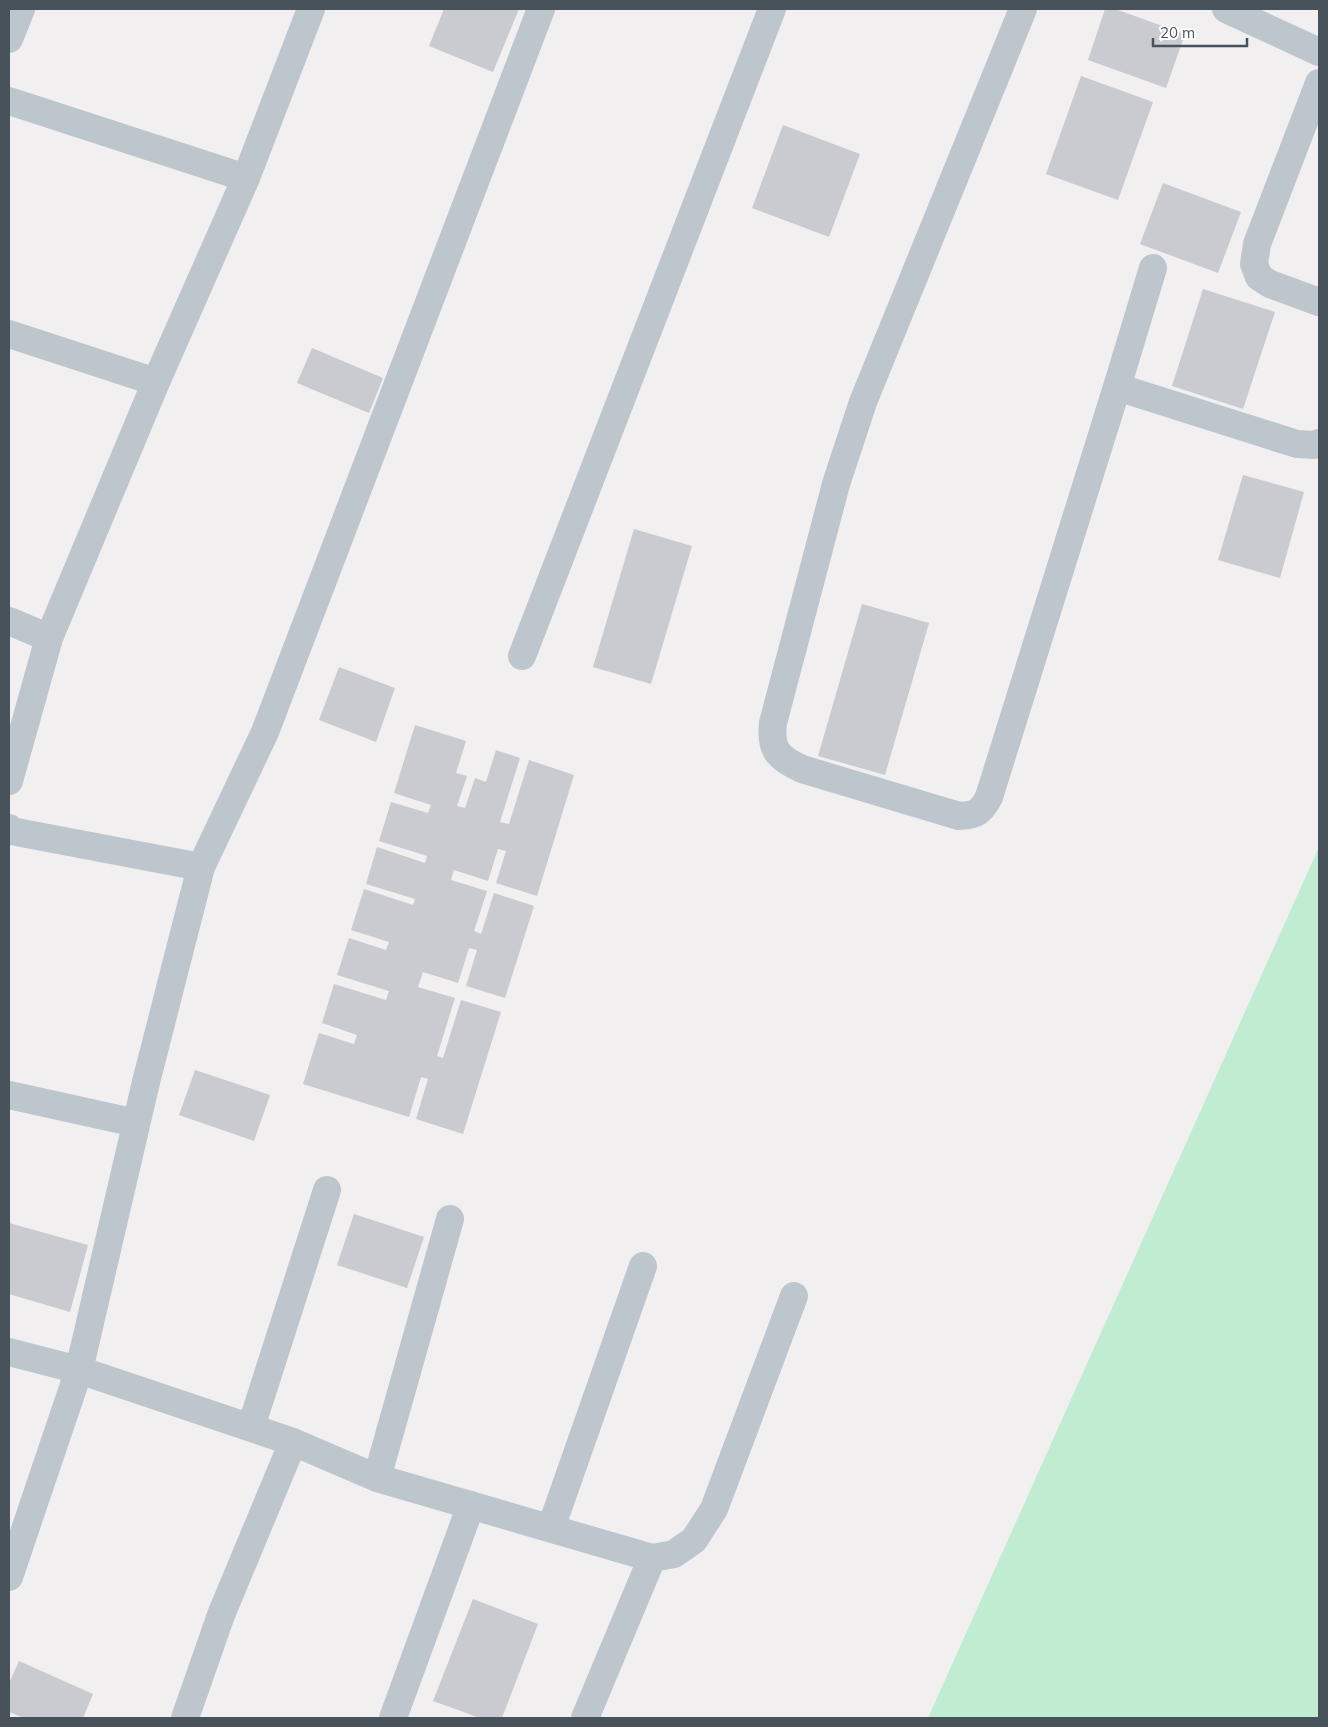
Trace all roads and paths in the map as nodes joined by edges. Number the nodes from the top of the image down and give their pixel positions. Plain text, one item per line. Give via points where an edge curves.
1 (21, 9) edge
2 (311, 9) edge
3 (541, 9) edge
4 (772, 9) edge
5 (1023, 9) edge
6 (1226, 9) edge
7 (9, 39) edge
8 (1319, 52) edge
9 (1319, 83) edge
10 (9, 101) edge
11 (246, 178) junction
12 (1152, 268) dead end
13 (1319, 302) edge
14 (9, 334) edge
15 (156, 382) junction
16 (1117, 387) junction
17 (1319, 443) edge
18 (9, 621) edge
19 (49, 638) junction
20 (522, 656) dead end
21 (9, 781) edge
22 (9, 828) edge
23 (201, 867) junction
24 (9, 1095) edge
25 (136, 1123) junction
26 (326, 1190) dead end
27 (450, 1219) dead end
28 (643, 1266) dead end
29 (794, 1296) dead end
30 (9, 1352) edge
31 (79, 1370) junction
32 (251, 1427) junction
33 (293, 1442) junction
34 (377, 1478) junction
35 (471, 1505) junction
36 (551, 1528) junction
37 (652, 1558) junction
38 (9, 1577) edge
39 (185, 1718) edge
40 (393, 1718) edge
41 (585, 1718) edge

1 - 7 street
2 - 11 street
3 - 23 street via 265,732
4 - 20 street
5 - 16 street via 864,402 836,484 773,723 775,750 786,762 959,816 973,815 983,808
6 - 8 street
9 - 13 street via 1257,244 1254,264 1259,277 1270,284
10 - 11 street
11 - 15 street
12 - 16 street
14 - 15 street
15 - 19 street
16 - 17 street via 1297,444
18 - 19 street
19 - 21 street
22 - 23 street via 11,831
23 - 25 street
24 - 25 street
25 - 31 street
26 - 32 street
27 - 34 street
28 - 36 street
29 - 37 street via 714,1508 694,1540 674,1554
30 - 31 street
31 - 32 street
31 - 38 street
32 - 33 street
33 - 34 street
33 - 39 street via 221,1615
34 - 35 street
35 - 36 street
35 - 40 street
36 - 37 street
37 - 41 street

